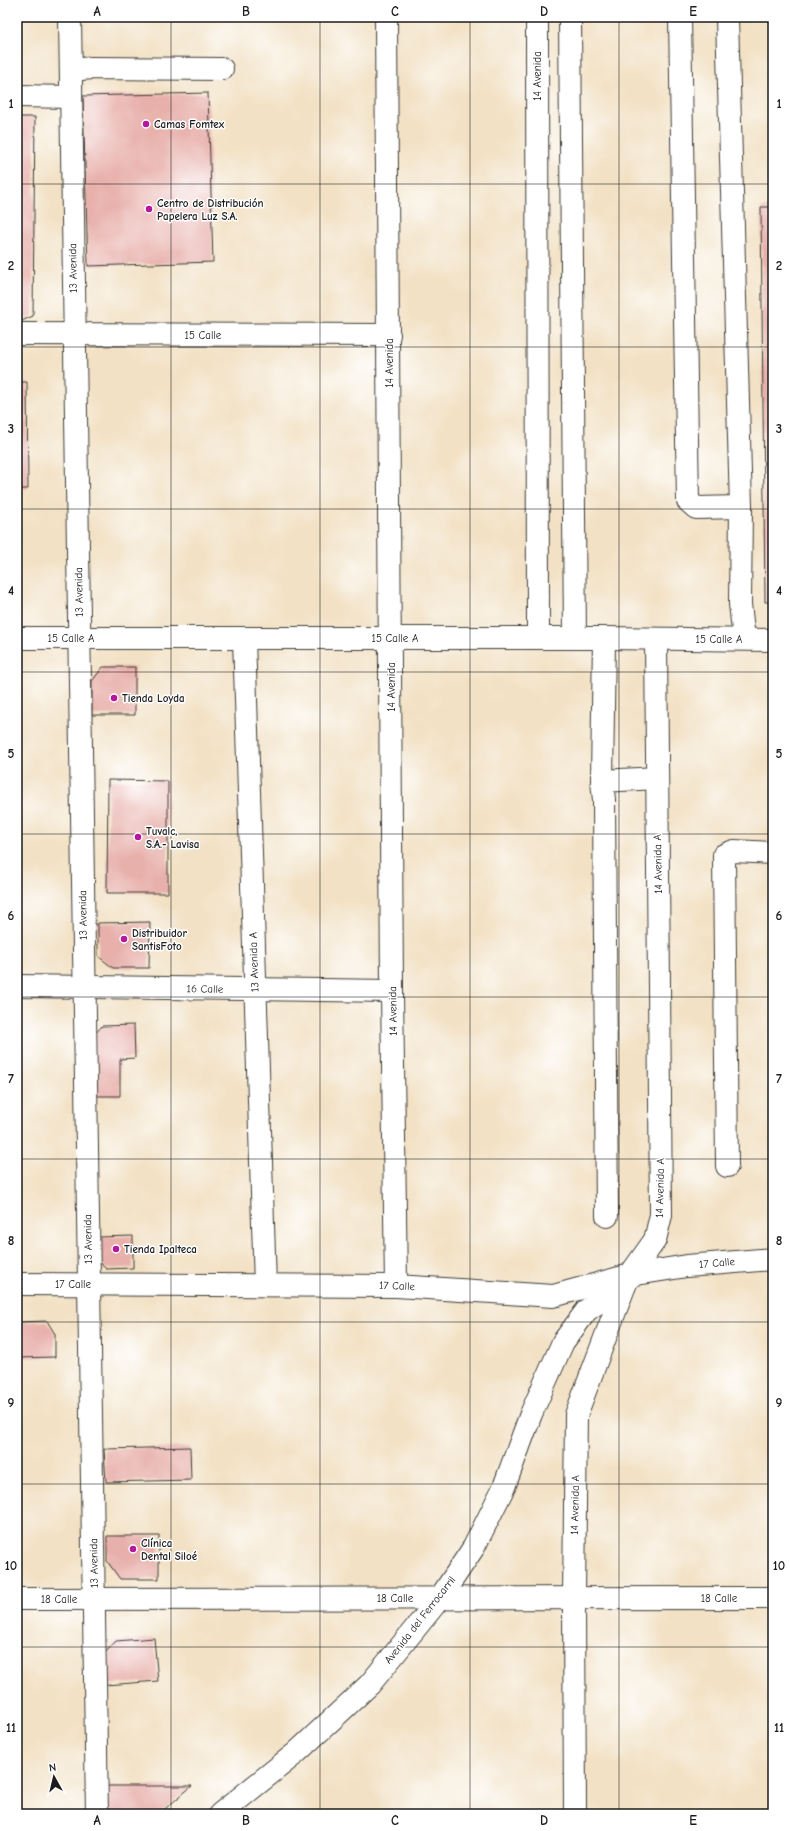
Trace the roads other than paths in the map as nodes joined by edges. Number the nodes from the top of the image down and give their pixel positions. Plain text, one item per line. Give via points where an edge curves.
1 (70, 17) edge
2 (386, 17) edge
3 (537, 17) edge
4 (570, 17) edge
5 (680, 17) edge
6 (727, 17) edge
7 (222, 69) dead end
8 (70, 70) junction
9 (17, 96) edge
10 (71, 97) junction
11 (17, 334) edge
12 (74, 335) junction
13 (389, 335) junction
14 (741, 507) junction
15 (17, 638) edge
16 (80, 638) junction
17 (244, 638) junction
18 (391, 638) junction
19 (538, 638) junction
20 (575, 638) junction
21 (604, 638) junction
22 (656, 639) junction
23 (744, 639) junction
24 (773, 640) edge
25 (657, 778) junction
26 (602, 781) junction
27 (773, 854) edge
28 (17, 986) edge
29 (84, 987) junction
30 (255, 989) junction
31 (392, 991) junction
32 (726, 1166) dead end
33 (607, 1216) dead end
34 (773, 1259) edge
35 (627, 1280) junction
36 (17, 1284) edge
37 (89, 1284) junction
38 (265, 1285) junction
39 (396, 1286) junction
40 (94, 1598) junction
41 (440, 1598) junction
42 (574, 1598) junction
43 (773, 1598) edge
44 (17, 1599) edge
45 (97, 1814) edge
46 (220, 1814) edge
47 (575, 1814) edge

1 - 8 street, 13 Avenida
2 - 13 street, 14 Avenida
3 - 19 street, 14 Avenida
4 - 20 street
5 - 14 street via 688,501 696,508
6 - 14 street
7 - 8 street
8 - 10 street, 13 Avenida
9 - 10 street
10 - 12 street, 13 Avenida
11 - 12 street, 15 Calle
12 - 13 street, 15 Calle
12 - 16 street, 13 Avenida
13 - 18 street, 14 Avenida
14 - 23 street via 740,604
15 - 16 street, 15 Calle A
16 - 17 street, 15 Calle A
16 - 29 street, 13 Avenida
17 - 18 street, 15 Calle A
17 - 30 street, 13 Avenida A
18 - 19 street, 15 Calle A
18 - 31 street, 14 Avenida
19 - 20 street, 15 Calle A
20 - 21 street, 15 Calle A
21 - 22 street, 15 Calle A
21 - 26 street
22 - 23 street, 15 Calle A
22 - 25 street, 14 Avenida A
23 - 24 street, 15 Calle A
25 - 26 street
25 - 35 street, 14 Avenida A via 662,1215 655,1240
26 - 33 street
27 - 32 street via 734,851 724,855
28 - 29 street, 16 Calle
29 - 30 street, 16 Calle
29 - 37 street, 13 Avenida
30 - 31 street, 16 Calle
30 - 38 street, 13 Avenida A
31 - 39 street, 14 Avenida
34 - 35 street, 17 Calle via 687,1266
35 - 39 street, 17 Calle via 553,1296
35 - 41 street, Avenida del Ferrocarril via 587,1310 563,1342 531,1414 504,1487 474,1546
35 - 42 street, 14 Avenida A via 576,1415
36 - 37 street, 17 Calle
37 - 38 street, 17 Calle
37 - 40 street, 13 Avenida
38 - 39 street, 17 Calle
40 - 41 street, 18 Calle
40 - 44 street, 18 Calle
40 - 45 street, 13 Avenida
41 - 42 street, 18 Calle
41 - 46 street, Avenida del Ferrocarril via 370,1684 296,1753
42 - 43 street, 18 Calle
42 - 47 street, 14 Avenida A

